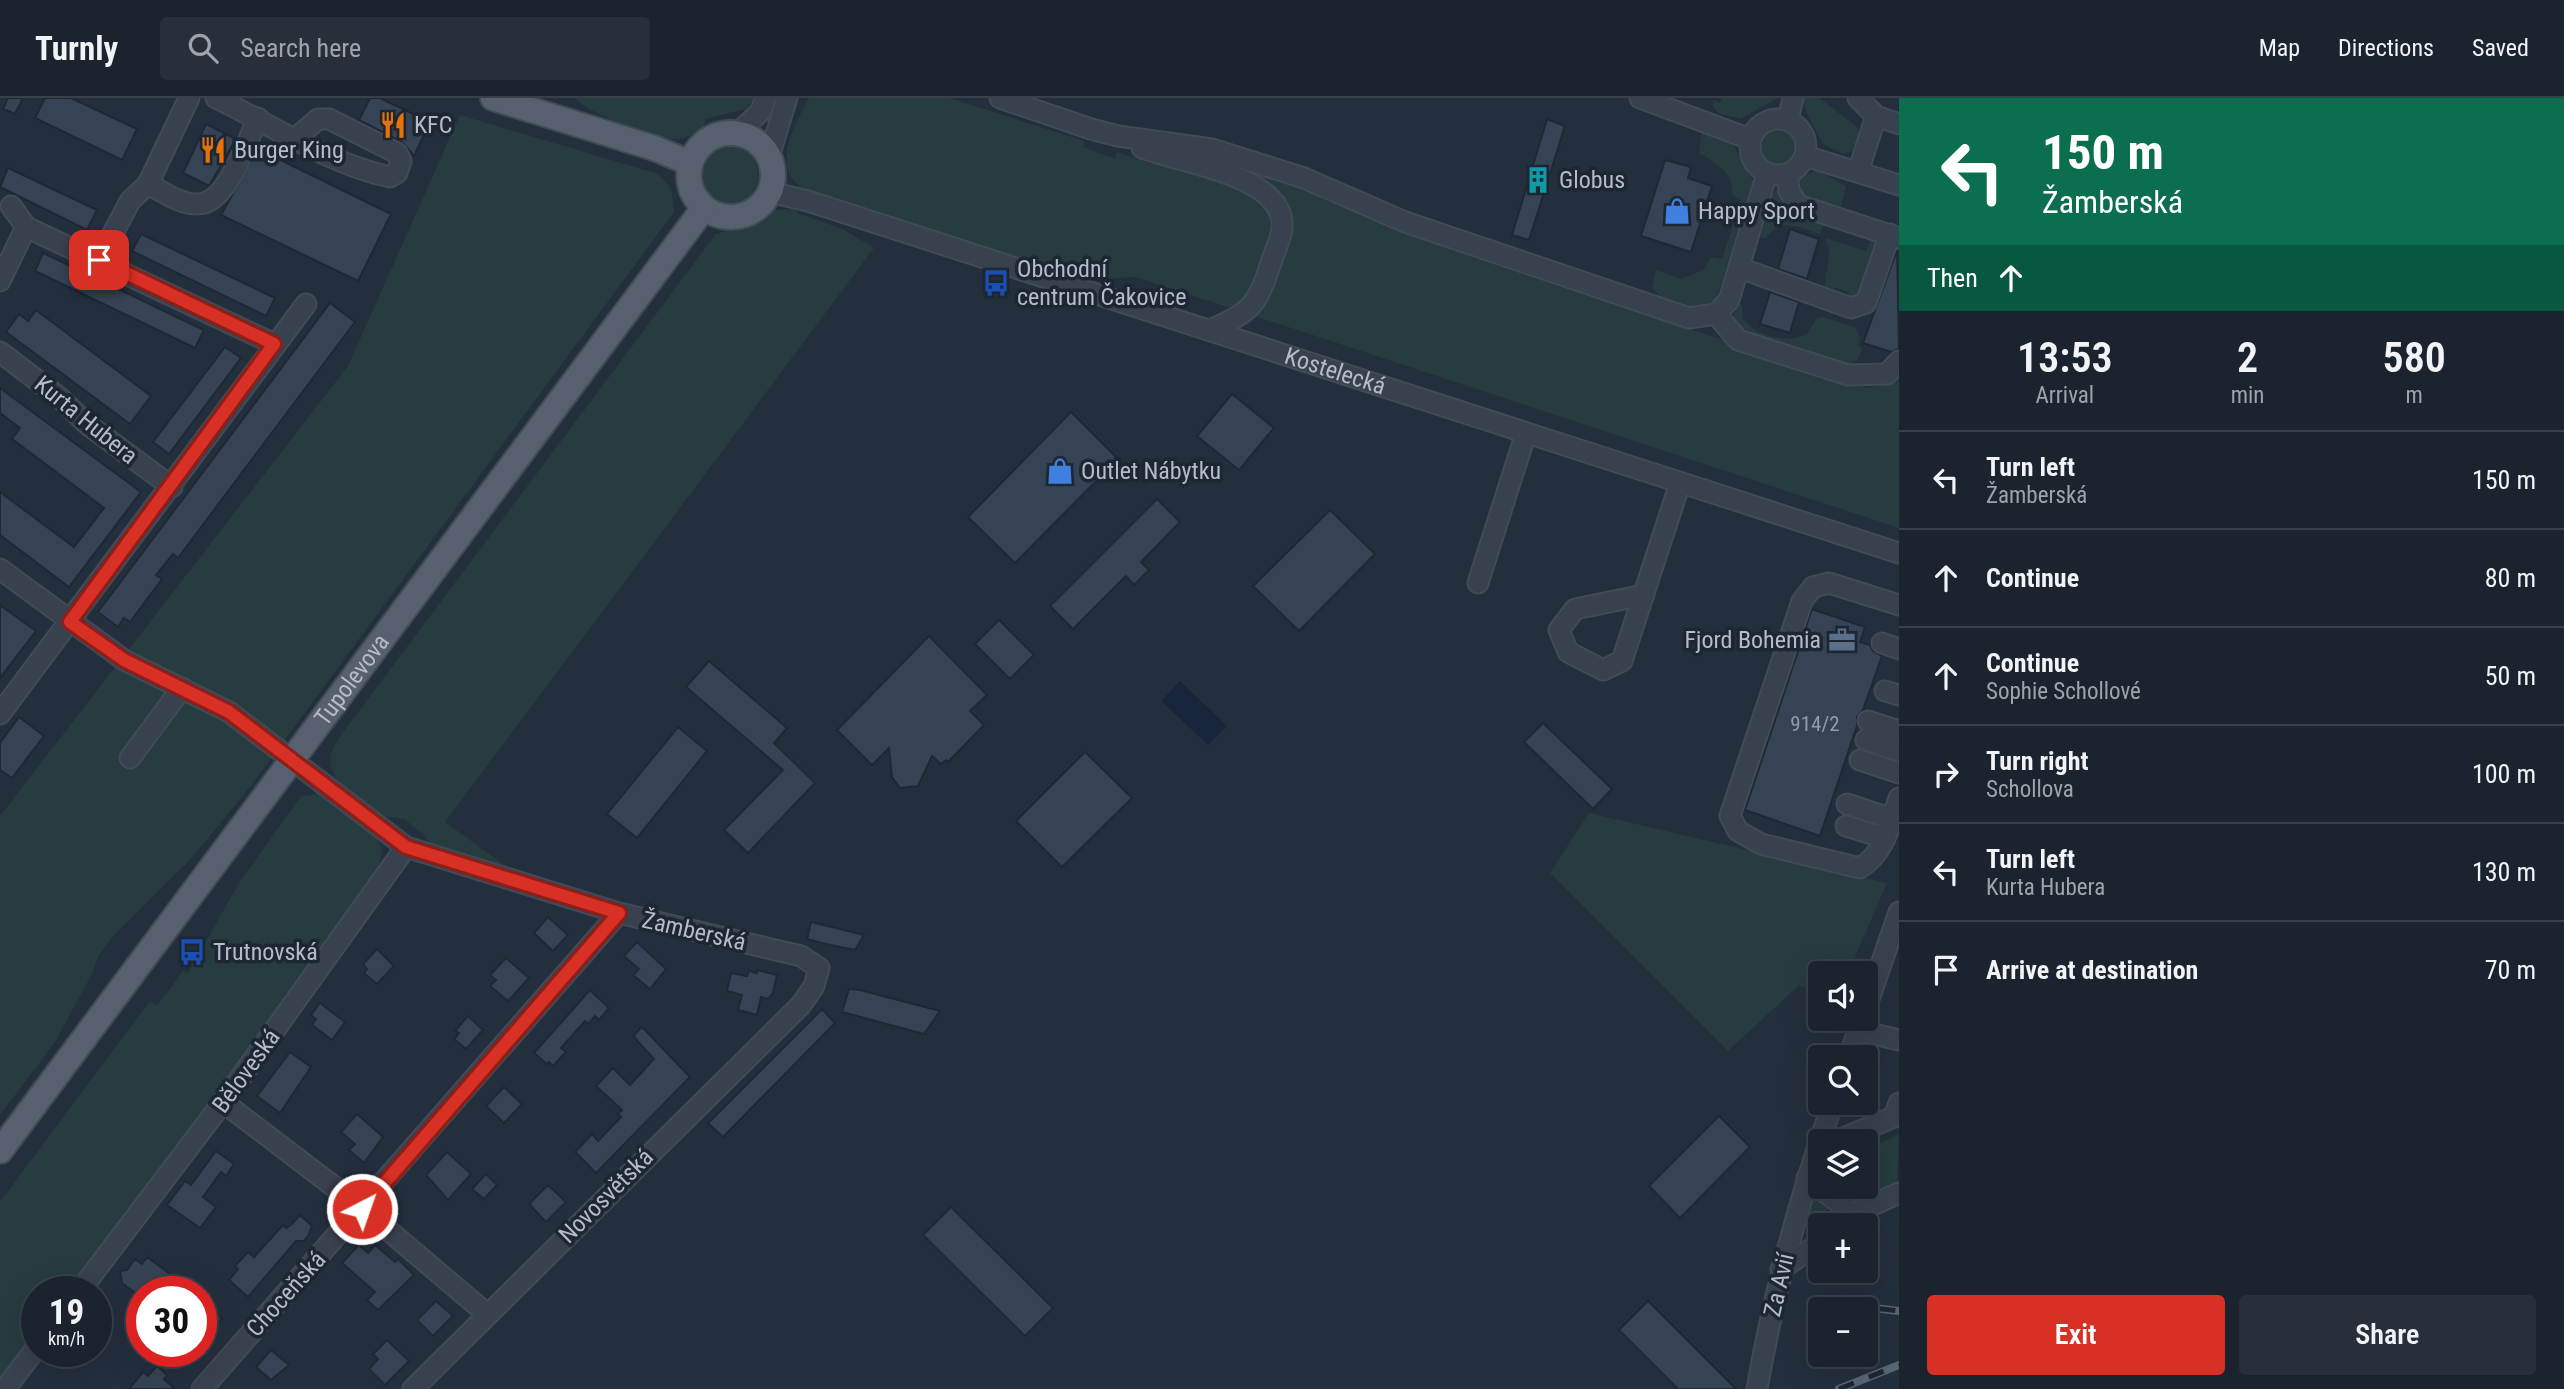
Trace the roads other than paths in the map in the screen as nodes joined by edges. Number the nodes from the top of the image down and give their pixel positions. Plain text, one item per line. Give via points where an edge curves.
1 (189, 98) edge
2 (216, 98) edge
3 (766, 98) edge
4 (787, 98) edge
5 (1000, 98) edge
6 (1640, 98) edge
7 (1793, 98) edge
8 (1858, 98) edge
9 (507, 100) edge
10 (1876, 116) junction
11 (258, 118) junction
12 (1788, 120) junction
13 (1899, 124) edge
14 (737, 133) junction
15 (1118, 136) junction
16 (296, 138) junction
17 (1750, 139) junction
18 (1805, 156) junction
19 (769, 157) junction
20 (690, 163) junction
21 (1858, 172) junction
22 (1767, 173) junction
23 (1787, 174) junction
24 (148, 184) junction
25 (1899, 185) edge
26 (769, 192) junction
27 (11, 205) dead end
28 (704, 208) junction
29 (26, 227) junction
30 (1894, 236) edge
31 (99, 260) junction
32 (1740, 268) junction
33 (0, 281) edge
34 (306, 304) dead end
35 (1716, 314) junction
36 (1210, 330) junction
37 (274, 344) junction
38 (0, 352) edge
39 (1899, 361) edge
40 (1526, 433) junction
41 (1680, 483) junction
42 (172, 487) junction
43 (1899, 553) edge
44 (0, 569) edge
45 (1478, 583) dead end
46 (1644, 595) junction
47 (1899, 605) edge
48 (70, 622) junction
49 (182, 688) junction
50 (0, 714) edge
51 (1899, 731) edge
52 (1899, 751) edge
53 (130, 758) dead end
54 (292, 759) junction
55 (1860, 760) dead end
56 (1899, 773) edge
57 (1899, 798) edge
58 (1847, 804) dead end
59 (1892, 819) junction
60 (1846, 826) dead end
61 (1885, 838) junction
62 (406, 847) junction
63 (1899, 912) edge
64 (619, 913) junction
65 (1878, 973) edge
66 (801, 1005) joint
67 (1876, 1031) edge
68 (1899, 1041) edge
69 (223, 1102) junction
70 (1899, 1103) edge
71 (1866, 1129) edge
72 (0, 1151) edge
73 (1807, 1178) joint
74 (1899, 1194) edge
75 (362, 1209) junction
76 (1840, 1213) edge
77 (1861, 1213) edge
78 (1808, 1251) edge
79 (1781, 1269) junction
80 (91, 1276) edge
81 (487, 1314) junction
82 (22, 1367) edge
83 (5, 1389) edge
84 (202, 1389) edge
85 (413, 1389) edge
86 (1757, 1389) edge

1 - 24 street
2 - 11 street
3 - 14 street via 760,112
4 - 19 street
5 - 15 street
6 - 17 street
7 - 12 street
8 - 10 street
9 - 20 main road
10 - 13 street
10 - 21 street
11 - 16 street
11 - 24 street via 223,191 211,201 181,201
12 - 17 street via 1769,119
12 - 18 street via 1802,131
14 - 19 main road via 757,141
14 - 20 main road via 706,140
15 - 35 street via 1212,149 1304,178 1405,222 1689,318
15 - 36 street via 1256,185 1275,199 1283,227 1260,296 1244,315
16 - 16 street via 390,177 397,173 401,161 397,153 329,119 318,118
17 - 22 street via 1754,163
18 - 21 street
18 - 23 street
19 - 26 main road via 773,180
20 - 28 main road via 691,189
21 - 25 street
22 - 23 street
22 - 32 street
23 - 30 street via 1789,191 1798,205
24 - 31 street via 130,201
26 - 28 main road via 756,208 736,217
26 - 36 street, Kostelecká
27 - 29 street
28 - 54 main road, Tupolevova
29 - 31 street
29 - 33 street
30 - 32 street via 1866,303 1859,307
31 - 37 street
32 - 35 street via 1729,300
34 - 37 street
35 - 39 street via 1738,341 1848,375 1887,374
36 - 40 street, Kostelecká
37 - 42 street
38 - 42 street, Kurta Hubera
40 - 41 street, Kostelecká
40 - 45 street
41 - 43 street, Kostelecká
41 - 46 street
42 - 48 street
44 - 48 street
46 - 46 street via 1622,661 1603,670 1568,652 1559,630 1575,609
47 - 61 street via 1829,583 1812,587 1802,601 1730,816 1738,831 1761,844 1860,868 1874,860
48 - 49 street via 124,660
48 - 50 street
49 - 53 street
49 - 54 street via 229,712
51 - 52 street via 1867,730
54 - 62 street
54 - 72 main road, Tupolevova
55 - 56 street
57 - 59 street
58 - 59 street
59 - 61 street
60 - 61 street
62 - 64 street, Žamberská
62 - 69 street, Běloveská
63 - 65 street
64 - 66 street, Žamberská via 802,956 820,968
64 - 75 street, Choceňská
66 - 81 street, Novosvětská
67 - 68 street
69 - 75 street
69 - 80 street, Běloveská
70 - 71 street via 1895,1117
73 - 76 street
73 - 79 street, Za Avií
74 - 77 street
75 - 81 street
75 - 84 street, Choceňská
78 - 79 street
79 - 86 street, Za Avií
81 - 85 street, Novosvětská
82 - 83 street

